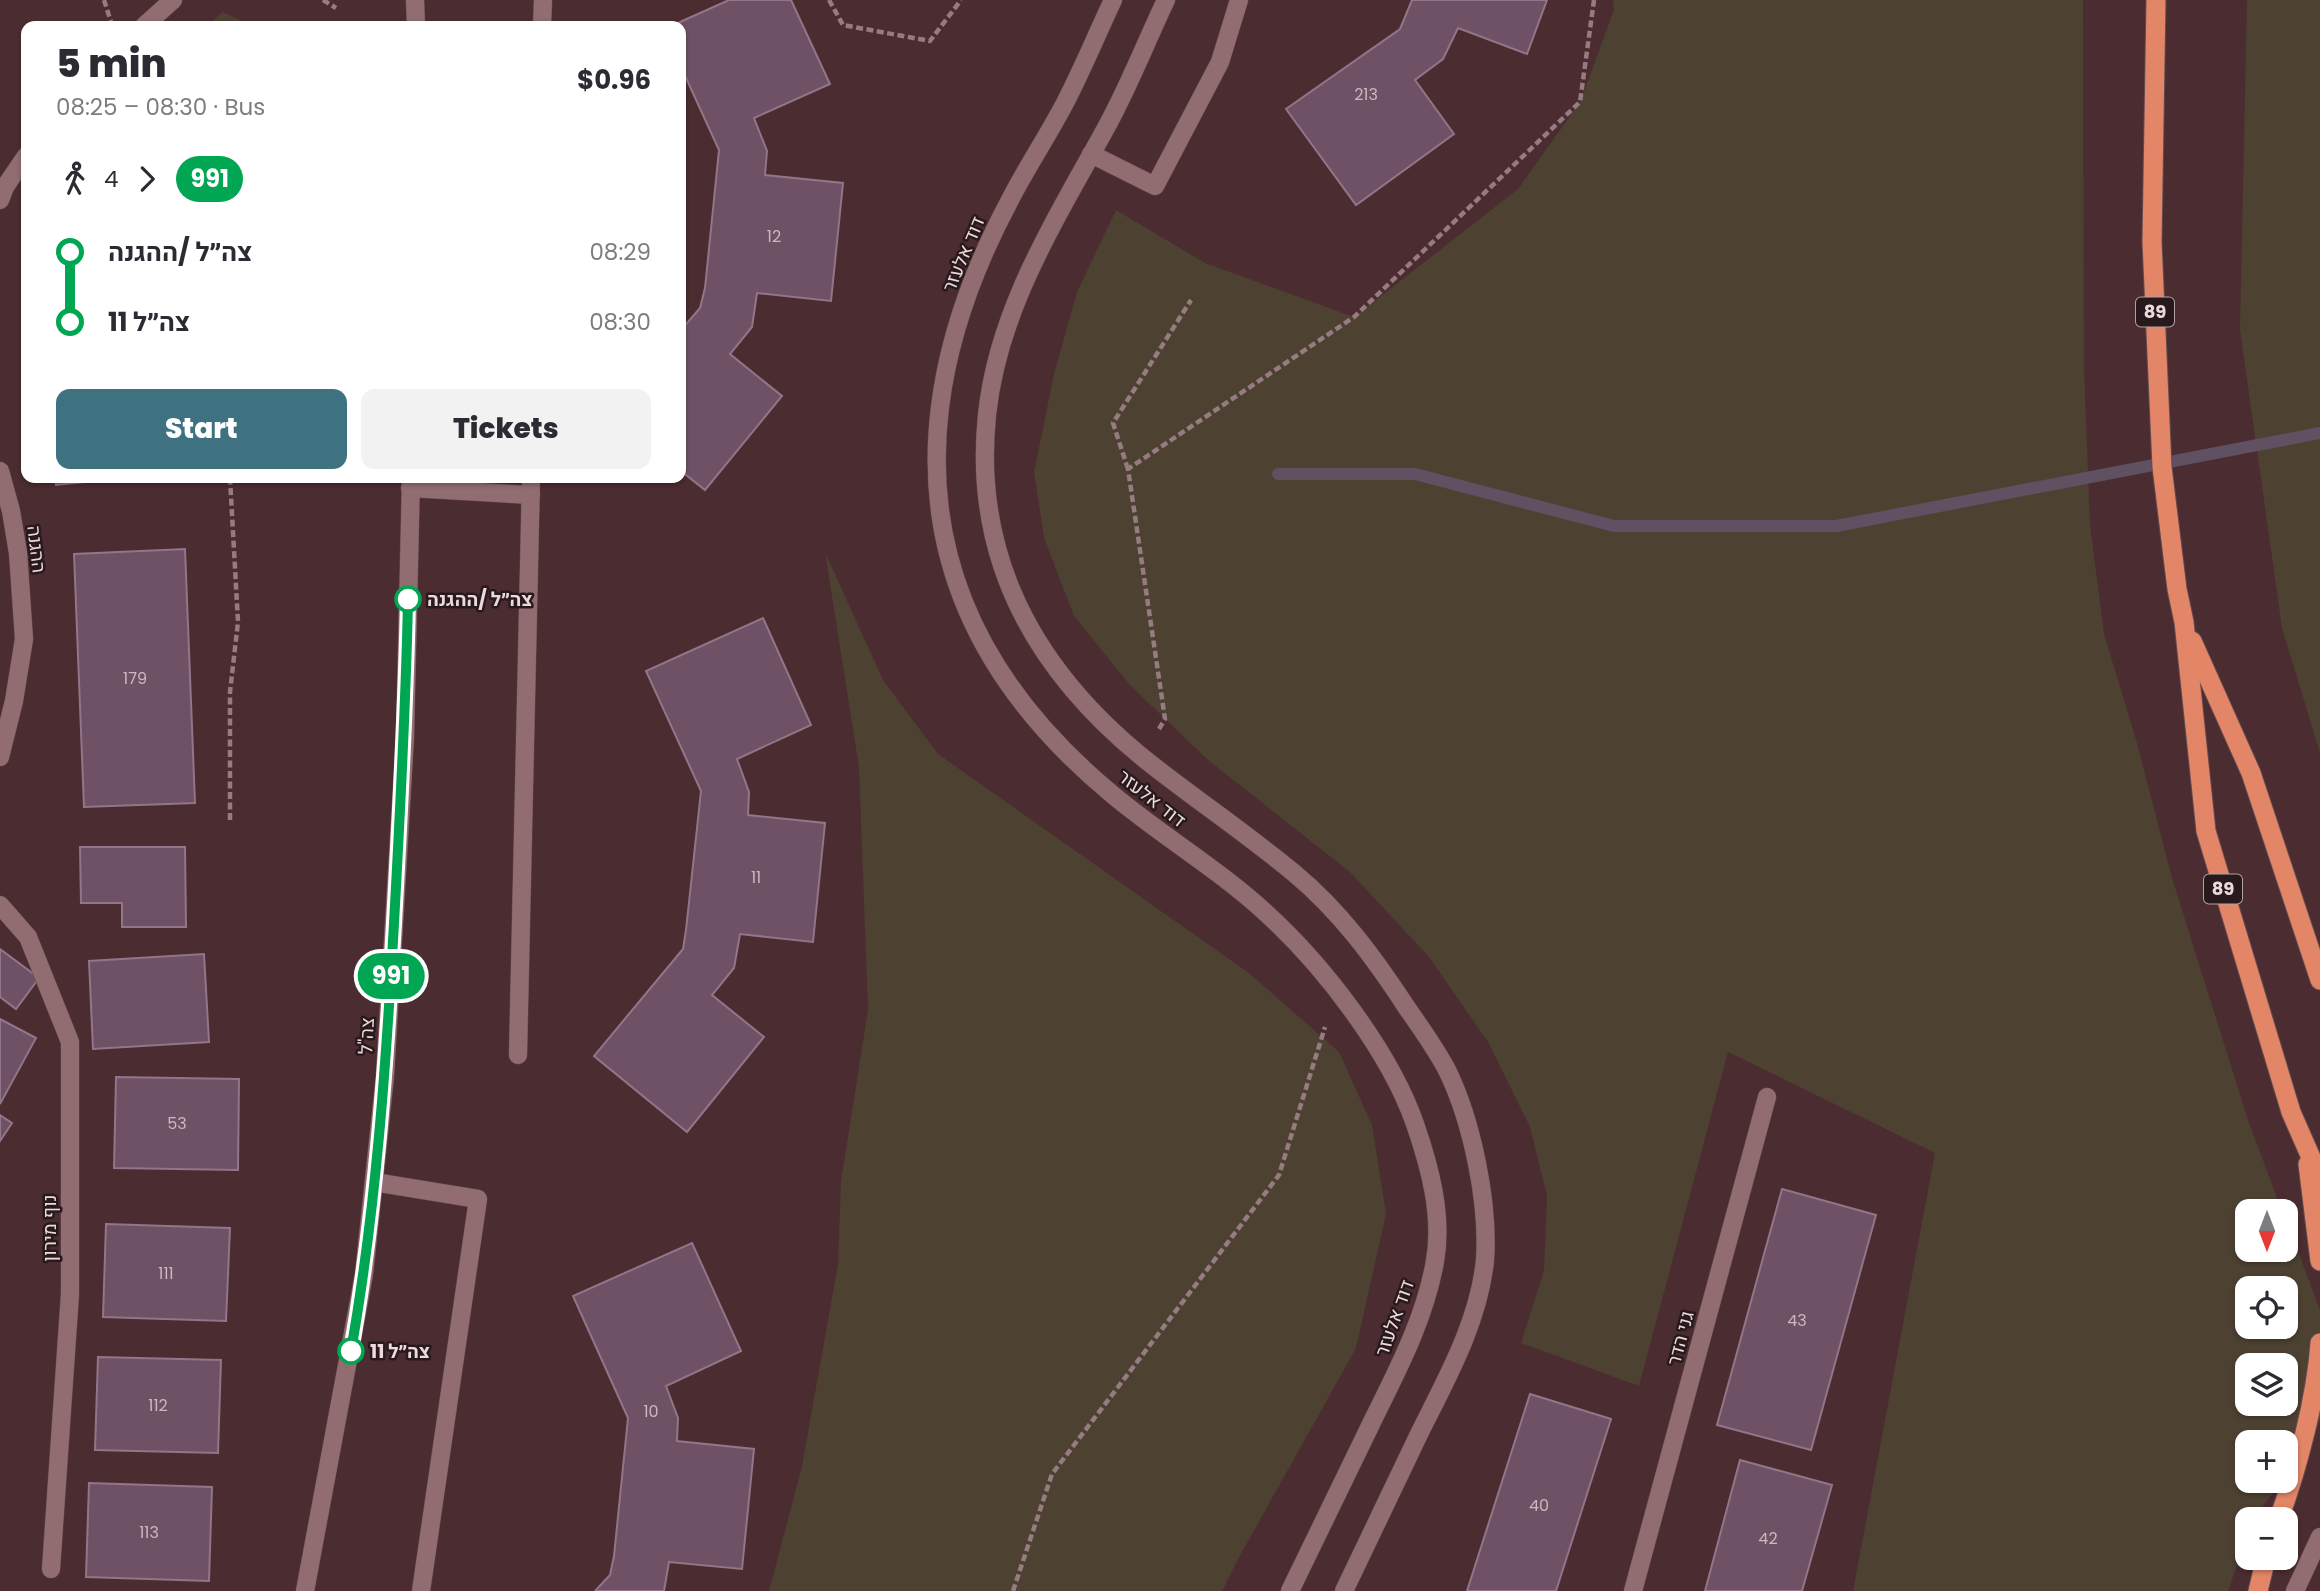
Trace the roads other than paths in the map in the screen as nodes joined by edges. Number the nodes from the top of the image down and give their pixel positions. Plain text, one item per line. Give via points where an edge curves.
1 (173, 0) edge
2 (415, 0) edge
3 (542, 0) edge
4 (1113, 0) edge
5 (1166, 0) edge
6 (1239, 0) edge
7 (2155, 0) edge
8 (150, 21) edge
9 (416, 21) edge
10 (542, 21) edge
11 (1091, 154) junction
12 (21, 163) edge
13 (0, 200) edge
14 (0, 471) edge
15 (411, 483) edge
16 (531, 486) edge
17 (2184, 622) junction
18 (0, 757) edge
19 (0, 905) edge
20 (2320, 980) edge
21 (518, 1055) dead end
22 (1767, 1097) dead end
23 (2306, 1146) junction
24 (2320, 1178) edge
25 (374, 1182) junction
26 (2320, 1261) edge
27 (2320, 1342) edge
28 (2284, 1507) edge
29 (2320, 1537) edge
30 (51, 1569) dead end
31 (2263, 1570) edge
32 (305, 1591) edge
33 (421, 1591) edge
34 (1290, 1591) edge
35 (1343, 1591) edge
36 (1633, 1591) edge
37 (2258, 1591) edge
38 (2295, 1591) edge

1 - 8 street
2 - 9 street
3 - 10 street
4 - 34 street, דוד אלעזר via 969,288 939,408 936,478 943,535 966,612 996,668 1040,727 1111,794 1265,911 1304,950 1337,989 1404,1093 1424,1150 1436,1208 1436,1256 1424,1308
5 - 11 street, דוד אלעזר
6 - 11 street via 1220,62 1155,186
7 - 17 highway, 89 via 2151,242 2162,467
11 - 35 street, דוד אלעזר via 1014,306 987,413 984,476 991,525 1011,594 1037,642 1076,695 1142,757 1297,875 1375,960 1448,1072 1471,1137 1485,1202 1485,1261 1471,1324
12 - 13 street
14 - 18 street, ההגנה via 18,553 24,639
15 - 16 street
15 - 25 street, צה"ל via 405,737 385,1076
16 - 21 street
17 - 20 highway, 89 via 2251,773
17 - 23 highway, 89 via 2206,831 2268,1042
19 - 30 street, נוף מירון via 28,937 70,1042 70,1294
22 - 36 street, גני הדר
23 - 24 highway, 89
23 - 26 highway
25 - 32 street, צה"ל via 364,1274
25 - 33 street via 478,1199
27 - 28 highway via 2301,1449
29 - 38 street
31 - 37 highway

